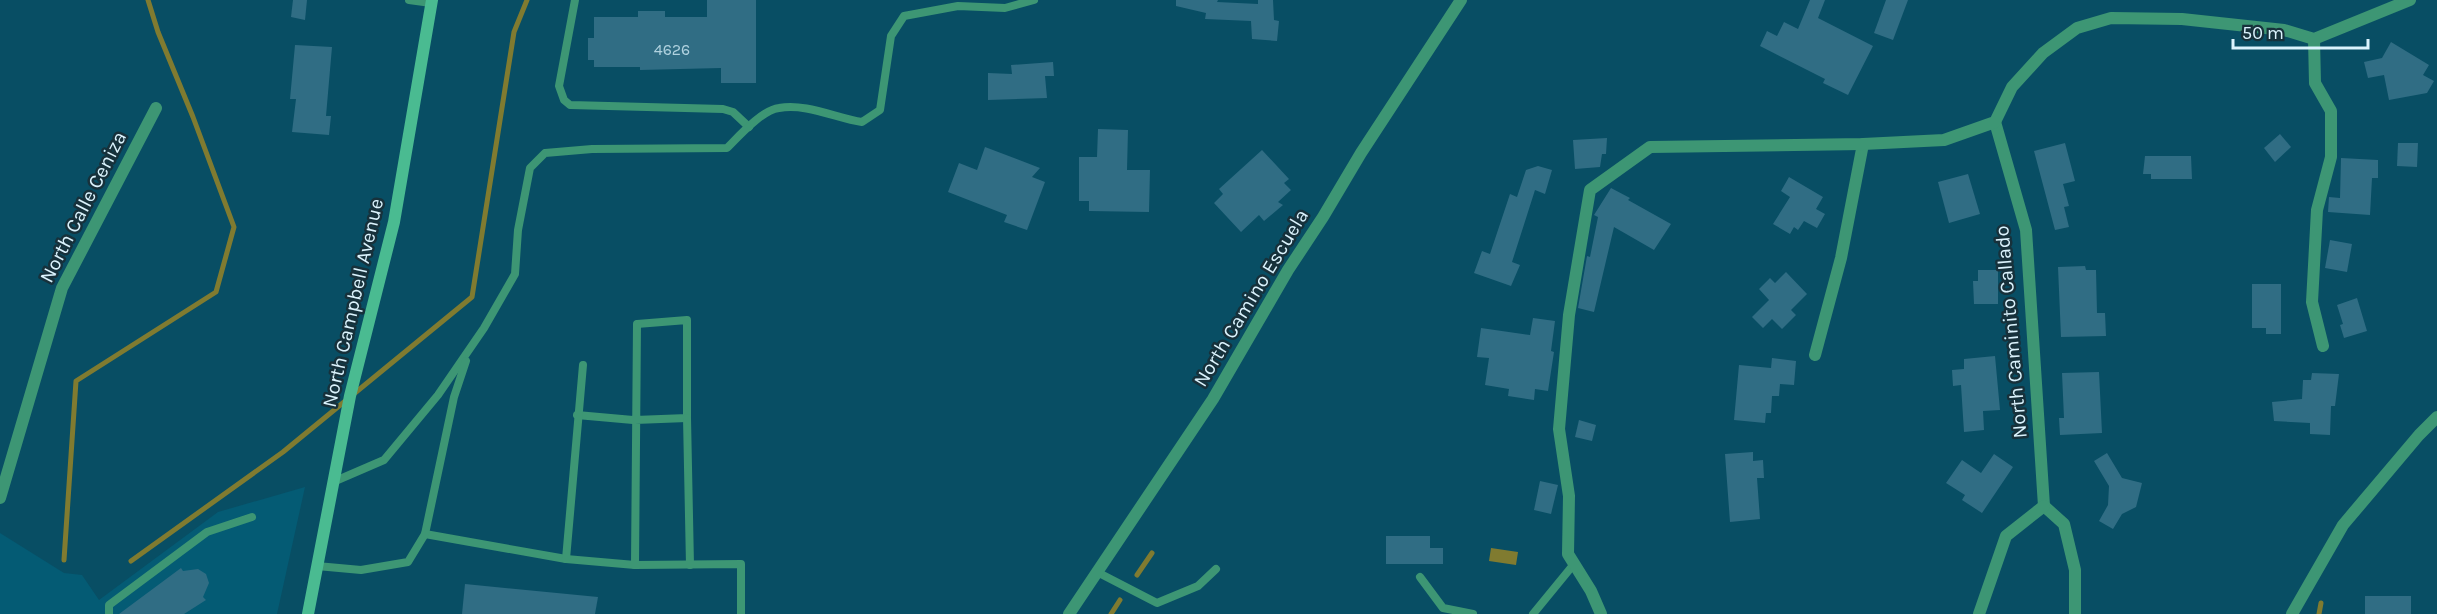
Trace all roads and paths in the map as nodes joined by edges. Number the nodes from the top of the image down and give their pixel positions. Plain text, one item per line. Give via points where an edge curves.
1 (409, 0) edge
2 (575, 0) edge
3 (1034, 0) edge
4 (1461, 0) edge
5 (2410, 0) edge
6 (432, 1) edge
7 (2314, 39) junction
8 (156, 108) dead end
9 (1995, 122) junction
10 (749, 127) junction
11 (1863, 144) junction
12 (2322, 346) dead end
13 (470, 350) junction
14 (1815, 355) dead end
15 (583, 365) dead end
16 (577, 415) junction
17 (2437, 417) edge
18 (687, 418) junction
19 (635, 420) junction
20 (333, 482) junction
21 (0, 498) edge
22 (2044, 506) junction
23 (252, 517) dead end
24 (425, 534) junction
25 (566, 559) junction
26 (1574, 564) junction
27 (635, 565) junction
28 (690, 565) junction
29 (317, 566) junction
30 (1216, 570) dead end
31 (1097, 572) junction
32 (1420, 577) dead end
33 (110, 614) edge
34 (308, 614) edge
35 (741, 614) edge
36 (1069, 614) edge
37 (1473, 614) edge
38 (1533, 614) edge
39 (1601, 614) edge
40 (1979, 614) edge
41 (2074, 614) edge
42 (2292, 614) edge

1 - 6 lane
2 - 10 lane via 559,86 570,105 723,109 733,112
3 - 10 lane via 1005,8 958,6 903,16 891,36 880,111 862,123 811,110 777,108
4 - 31 street, North Camino Escuela via 1288,270 1213,399
5 - 7 street
6 - 20 main road, North Campbell Avenue via 394,222 346,413
7 - 9 street via 2284,30 2182,19 2111,18 2077,28 2043,53 2012,87
7 - 12 street via 2315,83 2331,111 2331,157 2317,210 2312,302
8 - 21 street, North Calle Ceniza via 62,288
9 - 11 street via 1944,140
9 - 22 street, North Caminito Callado via 2026,230
10 - 13 lane via 727,148 545,153 530,168 518,230 515,274
11 - 14 street via 1841,258
11 - 26 street via 1650,147 1590,190 1569,315 1559,429 1569,496 1568,554
13 - 20 lane via 384,460
13 - 24 lane via 454,396
15 - 16 lane
16 - 19 lane
16 - 25 lane
17 - 42 street via 2343,525
18 - 19 lane
18 - 19 lane via 687,320 637,324
18 - 28 lane
19 - 27 lane
20 - 29 main road, North Campbell Avenue
22 - 40 street via 2006,536
22 - 41 street via 2064,524 2075,570
23 - 33 lane via 207,532 109,605
24 - 25 lane
24 - 29 lane via 408,562 361,570
25 - 27 lane
26 - 38 lane
26 - 39 street
27 - 28 lane
28 - 35 lane via 741,564
29 - 34 main road, North Campbell Avenue
30 - 31 lane via 1198,586 1157,603
31 - 36 street, North Camino Escuela
32 - 37 lane via 1443,608

